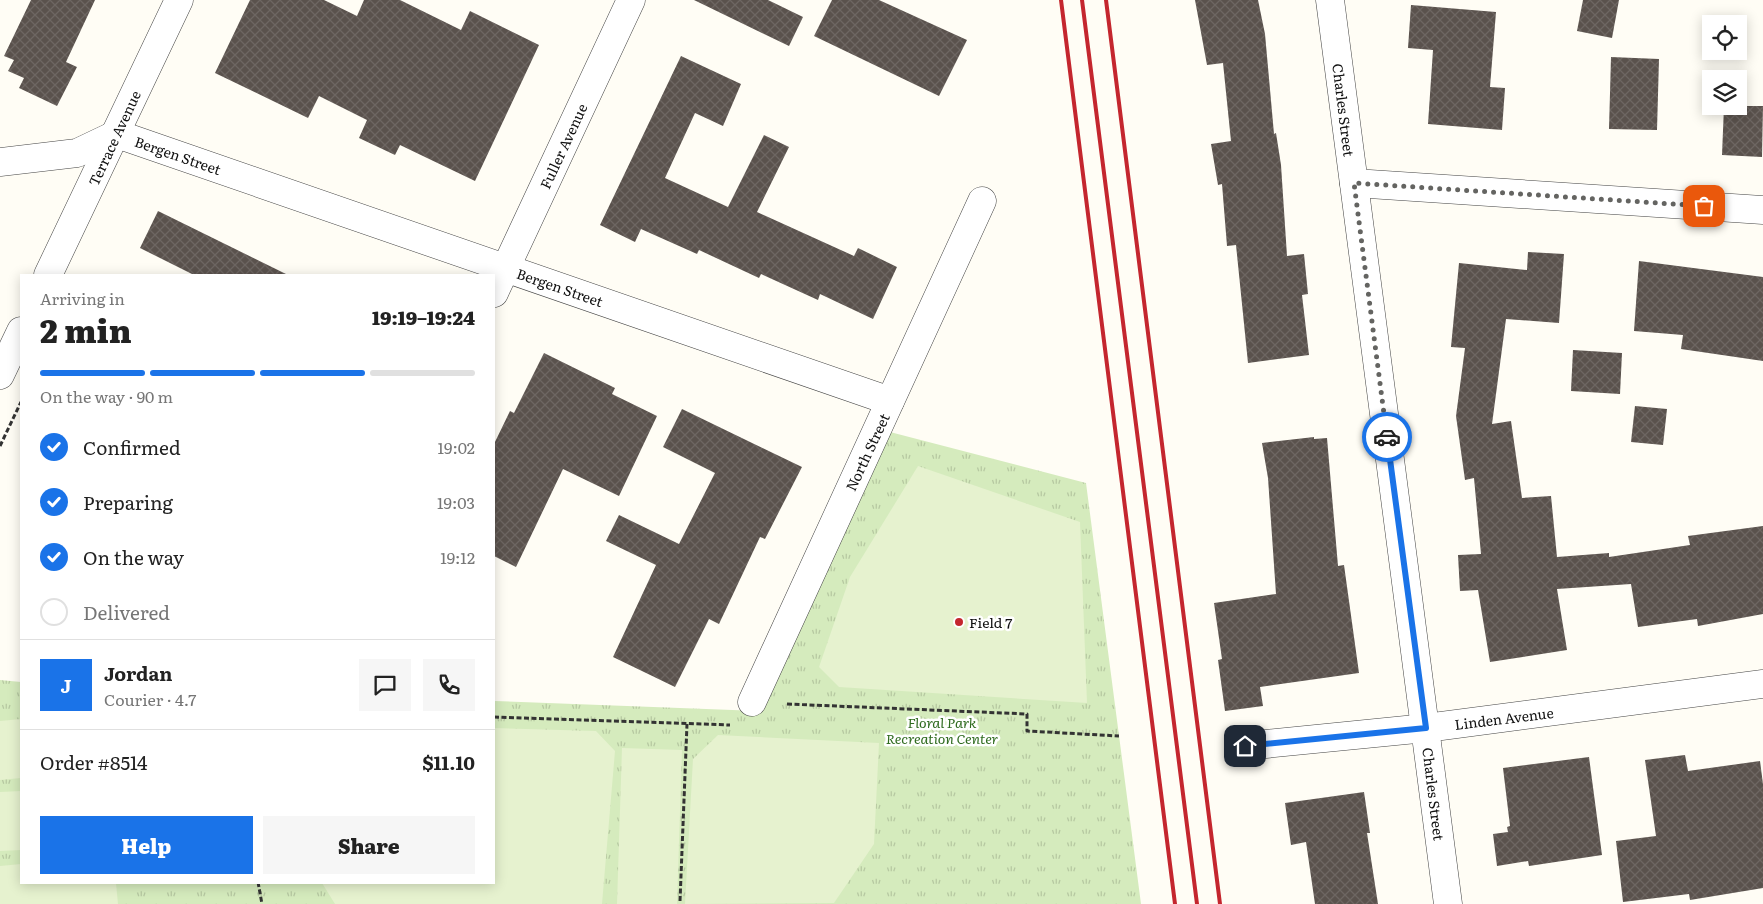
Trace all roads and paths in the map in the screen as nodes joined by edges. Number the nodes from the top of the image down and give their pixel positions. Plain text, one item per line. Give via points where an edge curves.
1 (179, 0) edge
2 (631, 0) edge
3 (1330, 0) edge
4 (117, 134) junction
5 (0, 162) edge
6 (1354, 183) junction
7 (982, 201) dead end
8 (1763, 210) edge
9 (506, 268) junction
10 (48, 274) edge
11 (495, 291) edge
12 (20, 333) edge
13 (0, 375) edge
14 (890, 401) junction
15 (20, 404) edge
16 (0, 446) edge
17 (1763, 684) edge
18 (752, 702) junction
19 (495, 718) edge
20 (688, 724) junction
21 (1426, 728) junction
22 (1119, 736) dead end
23 (1245, 746) dead end
24 (258, 884) edge
25 (680, 901) dead end
26 (262, 904) edge
27 (1448, 904) edge

1 - 4 street, Terrace Avenue
2 - 9 street, Fuller Avenue
3 - 6 street, Charles Street
4 - 5 street via 77,152
4 - 9 street, Bergen Street
4 - 10 street, Terrace Avenue
6 - 8 street
6 - 21 street, Charles Street
7 - 14 street, North Street
9 - 11 street, Fuller Avenue
9 - 14 street, Bergen Street
12 - 13 street
14 - 18 street, North Street
15 - 16 path
17 - 21 street, Linden Avenue
18 - 20 path via 740,726
18 - 22 path via 1027,714 1027,731
19 - 20 path
20 - 25 path
21 - 23 street, Linden Avenue
21 - 27 street, Charles Street
24 - 26 path

